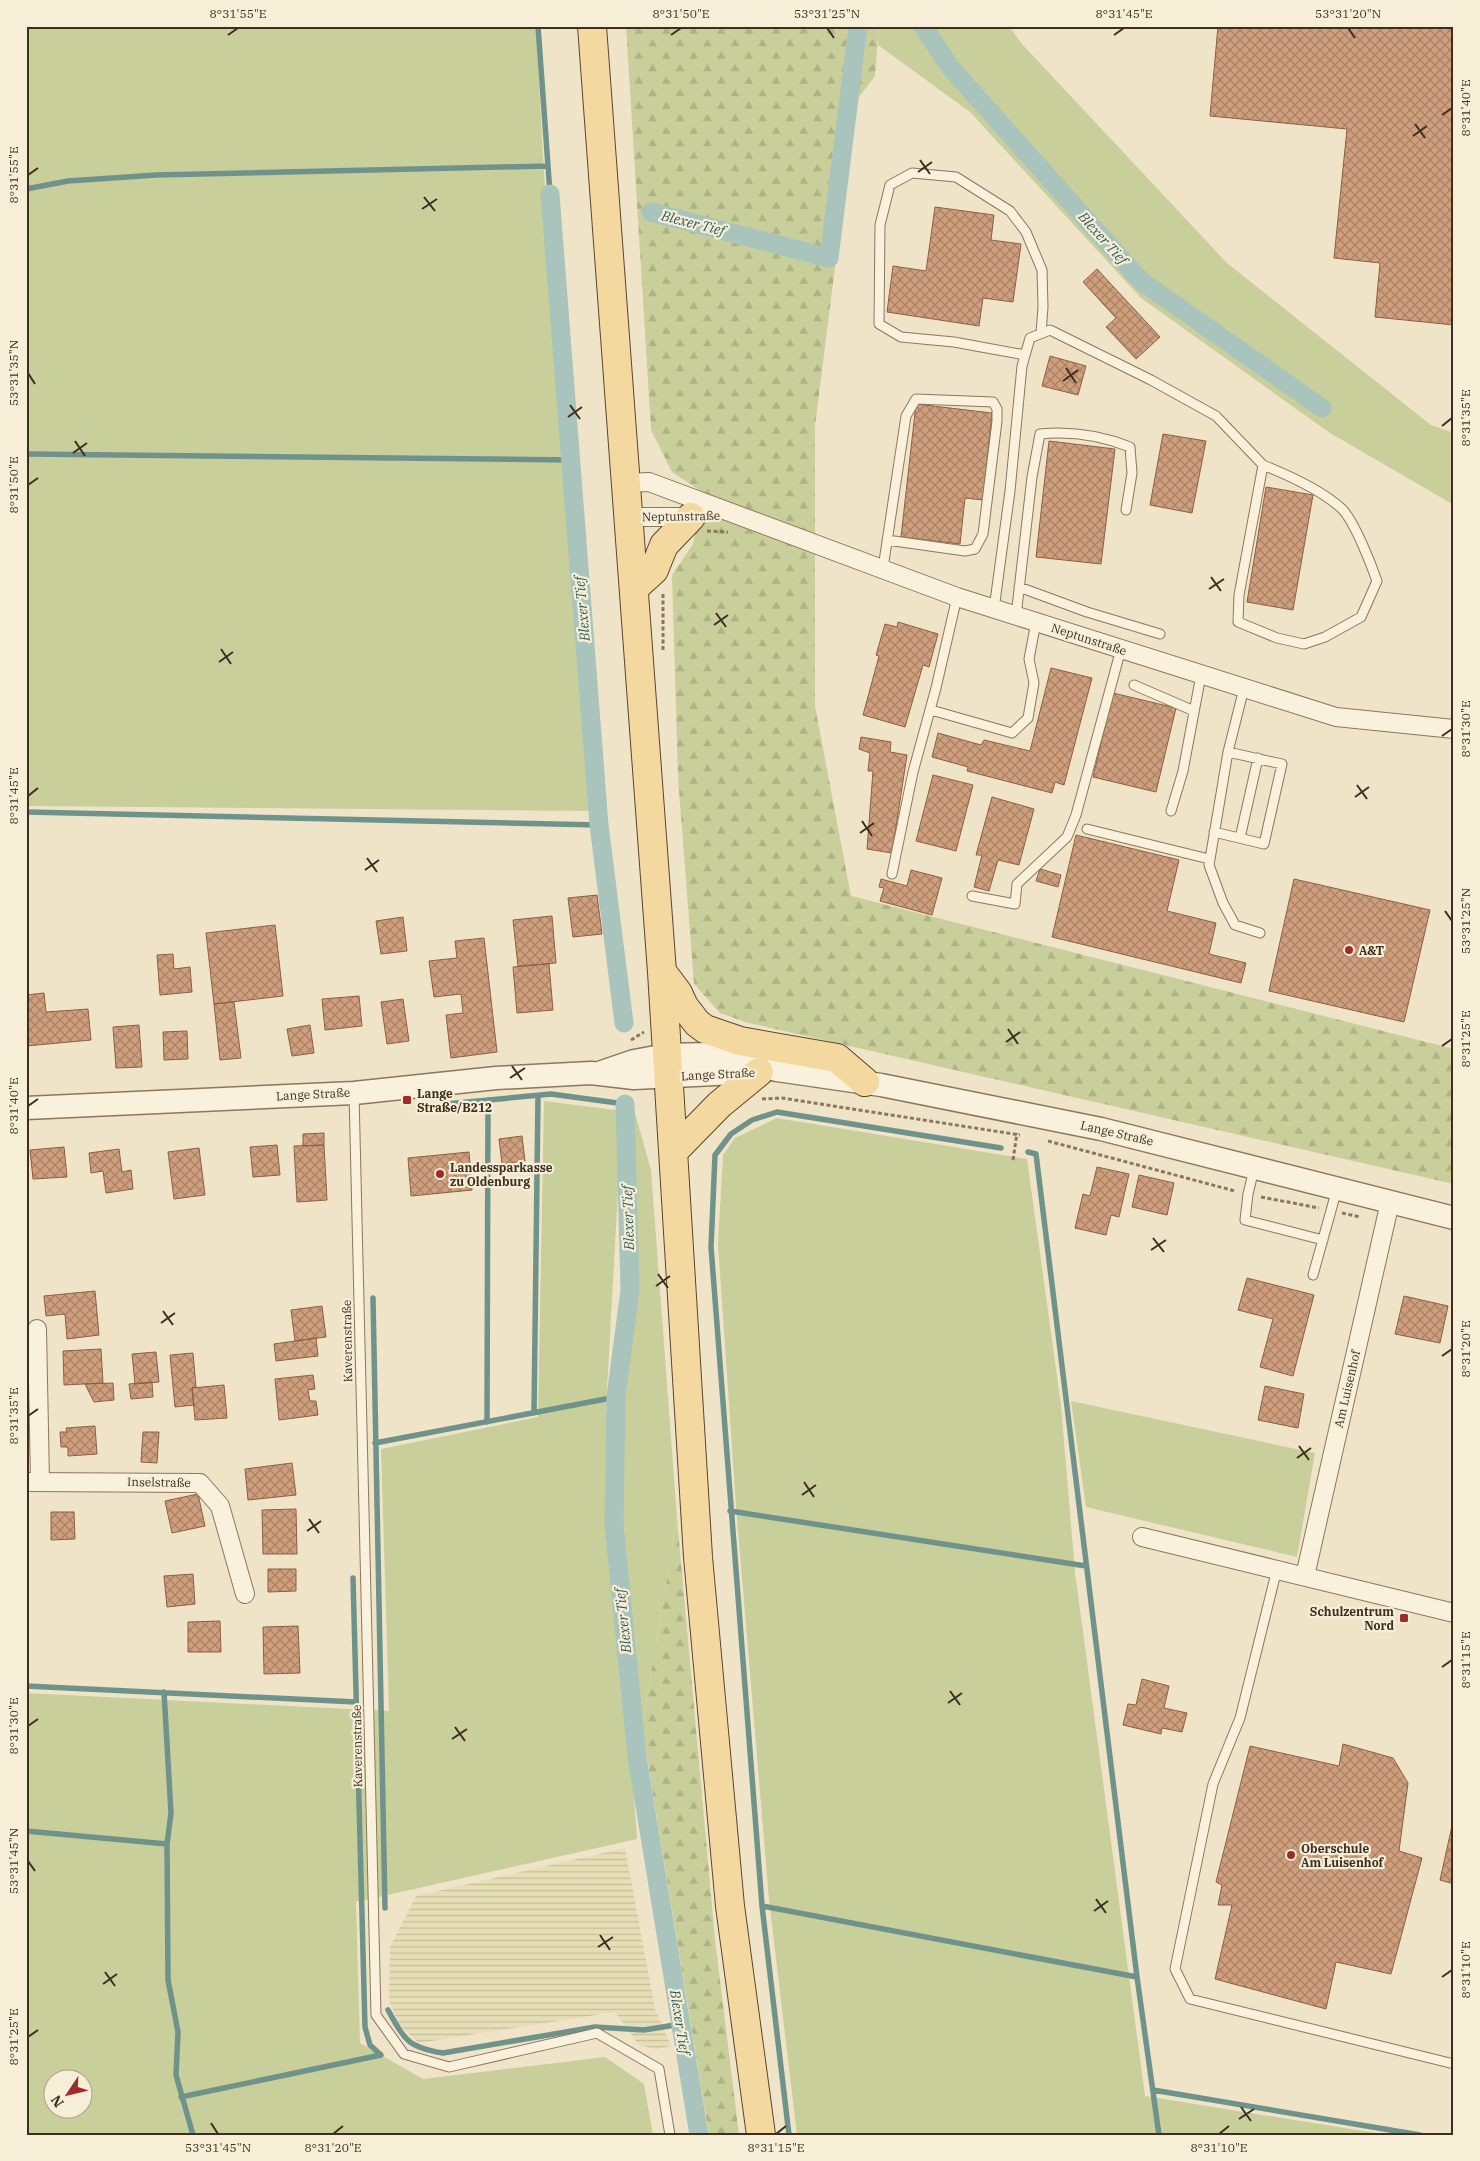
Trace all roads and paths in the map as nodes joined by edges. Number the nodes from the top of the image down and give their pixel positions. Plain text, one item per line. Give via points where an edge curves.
1 (592, 26) edge
2 (1041, 333) junction
3 (1025, 355) junction
4 (1263, 464) junction
5 (626, 482) junction
6 (1126, 510) dead end
7 (733, 514) junction
8 (629, 517) junction
9 (697, 524) junction
10 (736, 534) dead end
11 (887, 540) junction
12 (883, 568) junction
13 (1019, 587) junction
14 (634, 588) junction
15 (663, 590) dead end
16 (957, 597) junction
17 (994, 609) junction
18 (1016, 616) junction
19 (1036, 622) junction
20 (1160, 634) dead end
21 (1122, 650) junction
22 (663, 652) dead end
23 (1201, 675) junction
24 (1134, 685) dead end
25 (1244, 688) junction
26 (930, 710) junction
27 (1194, 711) junction
28 (1454, 729) edge
29 (1228, 752) junction
30 (1258, 758) junction
31 (1171, 811) dead end
32 (1088, 828) dead end
33 (1214, 832) junction
34 (1240, 838) junction
35 (1210, 859) junction
36 (892, 874) dead end
37 (972, 896) dead end
38 (1260, 934) dead end
39 (662, 972) junction
40 (667, 1066) junction
41 (768, 1071) junction
42 (865, 1082) junction
43 (354, 1092) junction
44 (756, 1099) dead end
45 (26, 1108) edge
46 (1017, 1135) junction
47 (1024, 1136) dead end
48 (1047, 1141) dead end
49 (674, 1151) junction
50 (1013, 1160) dead end
51 (1254, 1167) junction
52 (1337, 1189) junction
53 (1248, 1194) junction
54 (1332, 1211) junction
55 (1387, 1213) junction
56 (1454, 1218) edge
57 (1323, 1240) junction
58 (1313, 1275) dead end
59 (37, 1330) dead end
60 (33, 1481) edge
61 (1142, 1537) dead end
62 (1277, 1569) junction
63 (1305, 1576) junction
64 (245, 1594) dead end
65 (1454, 1613) edge
66 (1454, 2064) edge
67 (670, 2135) edge
68 (761, 2135) edge

1 - 5 main road
2 - 3 lane via 1030,338
2 - 3 lane via 1042,270 1026,232 1010,211 956,177 912,173 890,185 880,226 879,324 901,337 954,342
2 - 4 lane via 1050,330 1216,416
3 - 17 lane
4 - 4 lane via 1239,595 1238,622 1277,638 1304,644 1325,638 1361,617 1377,582 1367,552 1342,509
5 - 7 street, Neptunstraße via 649,482
5 - 8 main road
6 - 13 lane via 1132,473 1130,447 1082,435 1040,434
7 - 9 street, Neptunstraße
7 - 12 street, Neptunstraße
8 - 9 street, Neptunstraße
8 - 14 main road
9 - 10 path
9 - 14 main road via 664,545 654,570
11 - 11 lane via 906,416 916,399 993,402 998,409 997,421 983,534 975,549 965,551
11 - 12 lane
12 - 16 street, Neptunstraße
13 - 18 lane
13 - 20 lane
14 - 39 main road
15 - 22 path
16 - 17 street, Neptunstraße
16 - 26 lane
17 - 18 street, Neptunstraße
18 - 19 street, Neptunstraße
19 - 21 street, Neptunstraße
19 - 26 lane via 1030,659 1034,683 1028,718 1012,733
21 - 23 street, Neptunstraße
21 - 37 lane via 1067,837 1017,884 1015,904
23 - 25 street, Neptunstraße
23 - 27 lane
24 - 27 lane
25 - 28 street, Neptunstraße via 1336,717
25 - 29 lane
26 - 36 lane via 913,772
27 - 31 lane via 1183,771
29 - 30 lane
29 - 33 lane
30 - 34 lane
30 - 34 lane via 1282,764 1264,844
32 - 35 lane
33 - 34 lane
33 - 35 lane
35 - 38 lane via 1209,865 1223,903 1235,926
39 - 40 main road
39 - 42 main road via 678,992 684,1006 705,1029 740,1041 837,1058
40 - 41 street, Lange Straße
40 - 43 street, Lange Straße via 634,1078 599,1073 496,1078
40 - 49 main road
41 - 42 street, Lange Straße
41 - 49 main road via 719,1105
42 - 51 street, Lange Straße via 1092,1127
43 - 45 street, Lange Straße
43 - 67 lane, Kaverenstraße via 376,2015 404,2054 449,2067 597,2033 659,2069
44 - 46 path via 782,1098
46 - 47 path
46 - 50 path
48 - 53 path
49 - 68 main road via 698,1557 730,1906
51 - 52 street, Lange Straße
51 - 53 lane
52 - 54 lane
52 - 55 street, Lange Straße
53 - 54 path
53 - 57 lane via 1246,1220
54 - 55 path
54 - 57 lane
55 - 56 street, Lange Straße
55 - 63 street, Am Luisenhof
57 - 58 lane
59 - 60 street
60 - 64 street, Inselstraße via 200,1483 220,1506
61 - 62 street
62 - 63 street
62 - 66 lane via 1240,1718 1213,1784 1174,1969 1190,1999
63 - 65 street

